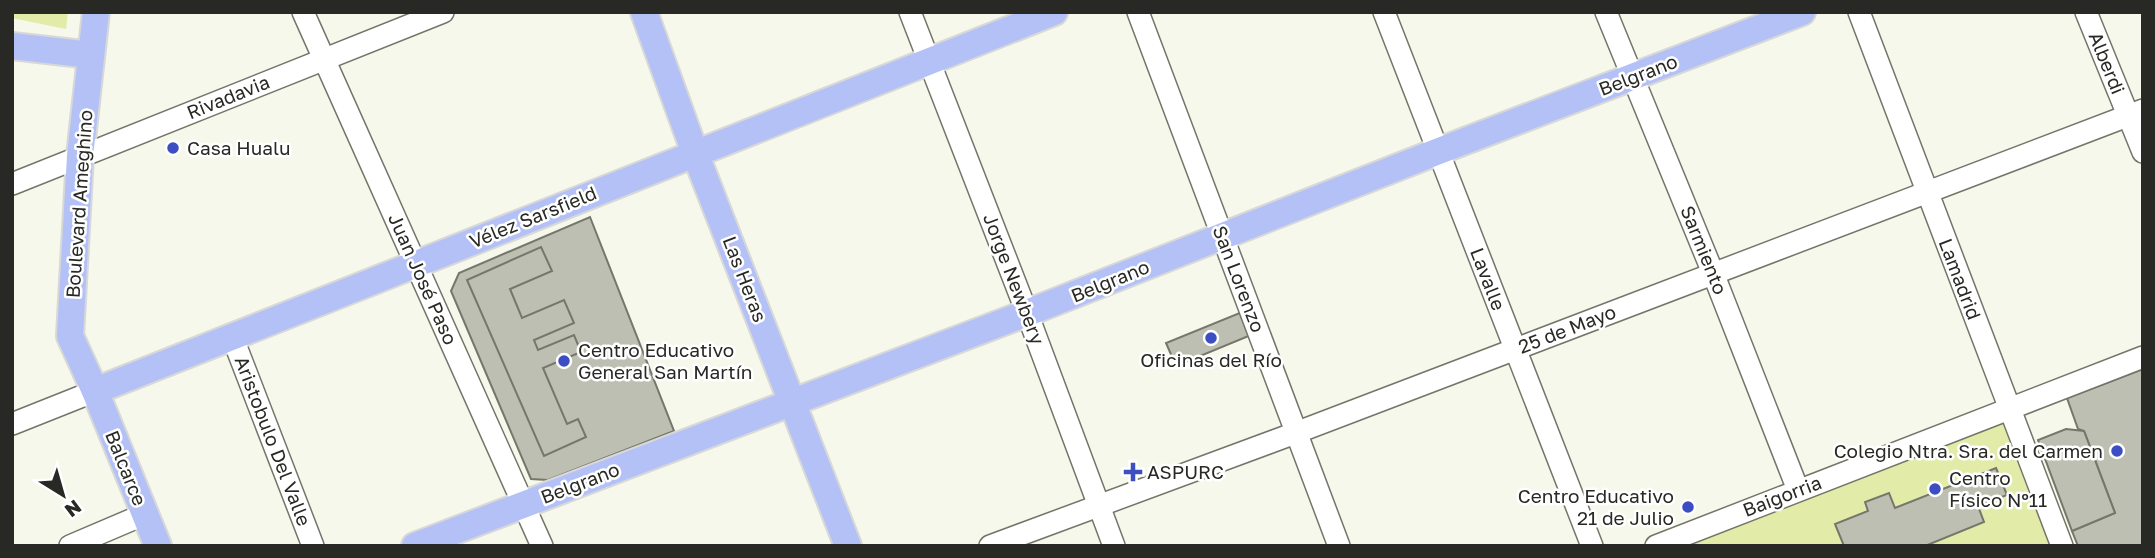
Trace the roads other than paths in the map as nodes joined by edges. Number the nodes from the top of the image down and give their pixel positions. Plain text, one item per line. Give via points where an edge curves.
1 (96, 12) edge
2 (303, 12) edge
3 (443, 12) edge
4 (644, 12) edge
5 (911, 12) edge
6 (1054, 12) edge
7 (1138, 12) edge
8 (1384, 12) edge
9 (1606, 12) edge
10 (1802, 12) edge
11 (1859, 12) edge
12 (2086, 12) edge
13 (12, 46) edge
14 (91, 55) junction
15 (324, 59) junction
16 (930, 62) junction
17 (1632, 78) junction
18 (2136, 113) edge
19 (1439, 151) junction
20 (2143, 152) edge
21 (695, 153) junction
22 (80, 156) junction
23 (12, 184) edge
24 (1927, 191) junction
25 (1223, 236) junction
26 (416, 264) junction
27 (1713, 273) junction
28 (1027, 313) junction
29 (232, 336) junction
30 (1515, 349) junction
31 (2143, 357) edge
32 (95, 391) junction
33 (793, 403) junction
34 (2009, 408) junction
35 (12, 424) edge
36 (1297, 432) junction
37 (1798, 490) junction
38 (523, 505) junction
39 (1099, 506) junction
40 (145, 514) junction
41 (70, 546) edge
42 (158, 546) edge
43 (313, 546) edge
44 (415, 546) edge
45 (541, 546) edge
46 (848, 546) edge
47 (990, 546) edge
48 (1114, 546) edge
49 (1339, 546) edge
50 (1592, 546) edge
51 (1656, 546) edge
52 (2062, 546) edge

1 - 14 main road, Boulevard Ameghino
2 - 15 street, Juan José Paso
3 - 15 street, Rivadavia
4 - 21 main road, Las Heras
5 - 16 street, Jorge Newbery
6 - 16 main road, Vélez Sarsfield
7 - 25 street, San Lorenzo
8 - 19 street, Lavalle
9 - 17 street, Sarmiento
10 - 17 main road, Belgrano
11 - 24 street, Lamadrid
12 - 18 street, Alberdi
13 - 14 main road
14 - 22 main road, Boulevard Ameghino
15 - 22 street, Rivadavia
15 - 26 street, Juan José Paso
16 - 21 main road, Vélez Sarsfield
16 - 28 street, Jorge Newbery
17 - 19 main road, Belgrano
17 - 27 street, Sarmiento
18 - 20 street, Alberdi
18 - 24 street, 25 de Mayo
19 - 25 main road, Belgrano
19 - 30 street, Lavalle
21 - 26 main road, Vélez Sarsfield
21 - 33 main road, Las Heras
22 - 23 street, Rivadavia
22 - 32 main road, Boulevard Ameghino via 70,336
24 - 27 street, 25 de Mayo
24 - 34 street, Lamadrid
25 - 28 main road, Belgrano
25 - 36 street, San Lorenzo
26 - 29 main road, Vélez Sarsfield
26 - 38 street, Juan José Paso
27 - 30 street, 25 de Mayo
27 - 37 street, Sarmiento
28 - 33 main road, Belgrano
28 - 39 street, Jorge Newbery
29 - 32 main road, Vélez Sarsfield
29 - 43 street, Aristobulo Del Valle
30 - 36 street, 25 de Mayo
30 - 50 street, Lavalle
31 - 34 street, Baigorria
32 - 35 street, Vélez Sarsfield
32 - 40 main road, Balcarce
33 - 38 main road, Belgrano
33 - 46 main road, Las Heras
34 - 37 street, Baigorria
34 - 52 street, Lamadrid
36 - 39 street, 25 de Mayo
36 - 49 street, San Lorenzo
37 - 51 street, Baigorria
38 - 44 main road, Belgrano
38 - 45 street, Juan José Paso
39 - 47 street, 25 de Mayo
39 - 48 street, Jorge Newbery
40 - 41 street
40 - 42 main road, Balcarce

